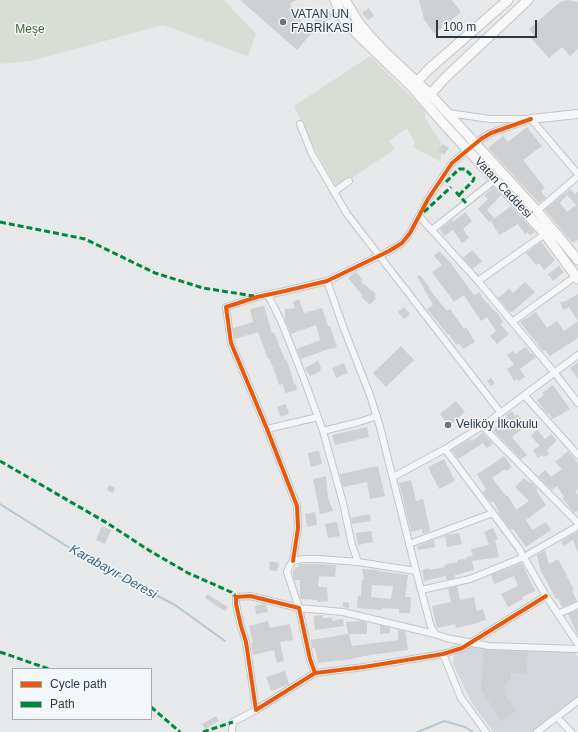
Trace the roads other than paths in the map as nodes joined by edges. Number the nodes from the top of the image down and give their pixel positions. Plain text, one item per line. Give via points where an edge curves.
1 (335, 0) edge
2 (345, 0) edge
3 (508, 0) edge
4 (528, 0) edge
5 (414, 85) junction
6 (427, 98) junction
7 (447, 113) junction
8 (578, 114) edge
9 (531, 119) junction
10 (300, 124) dead end
11 (471, 147) junction
12 (578, 175) edge
13 (495, 180) junction
14 (349, 181) dead end
15 (334, 192) junction
16 (537, 211) junction
17 (419, 216) junction
18 (433, 229) junction
19 (545, 234) junction
20 (379, 256) junction
21 (577, 256) edge
22 (577, 278) edge
23 (327, 280) junction
24 (478, 281) junction
25 (268, 295) junction
26 (512, 322) junction
27 (578, 355) edge
28 (554, 372) junction
29 (525, 396) junction
30 (578, 403) edge
31 (501, 413) junction
32 (377, 416) junction
33 (318, 417) junction
34 (482, 426) junction
35 (267, 429) junction
36 (323, 431) junction
37 (445, 449) junction
38 (578, 455) edge
39 (393, 477) junction
40 (493, 513) junction
41 (578, 523) edge
42 (578, 526) edge
43 (409, 544) junction
44 (524, 557) junction
45 (294, 561) junction
46 (358, 562) junction
47 (416, 571) junction
48 (421, 590) junction
49 (546, 596) junction
50 (578, 605) edge
51 (299, 608) junction
52 (558, 614) junction
53 (435, 634) junction
54 (470, 643) junction
55 (578, 644) edge
56 (578, 649) edge
57 (443, 654) junction
58 (315, 673) junction
59 (578, 701) edge
60 (256, 710) junction
61 (557, 717) junction
62 (232, 732) edge
63 (486, 732) edge
64 (536, 732) edge
65 (571, 732) edge

1 - 5 main road via 345,21 354,31 384,62
2 - 5 main road via 359,23
3 - 5 main road
4 - 6 main road
5 - 6 main road
6 - 7 main road, Vatan Caddesi
6 - 11 main road, Vatan Caddesi
7 - 9 street via 490,119
7 - 11 main road, Vatan Caddesi
8 - 9 street
9 - 11 street via 491,133
9 - 12 street
10 - 15 street via 312,154
11 - 13 main road, Vatan Caddesi
11 - 16 main road, Vatan Caddesi
11 - 17 street via 452,163
12 - 16 street
13 - 18 street
13 - 19 main road, Vatan Caddesi
14 - 15 street
15 - 20 street via 347,214
16 - 21 main road, Vatan Caddesi
17 - 18 street
17 - 20 street via 402,243
18 - 24 street
19 - 22 main road, Vatan Caddesi
19 - 24 street
20 - 23 street
20 - 31 street
22 - 26 street
23 - 25 street
23 - 32 street
24 - 26 street
25 - 33 street via 281,321
25 - 35 street via 226,307 231,343
26 - 28 street
27 - 28 street
28 - 29 street
28 - 30 street
29 - 31 street
29 - 38 street
31 - 34 street
32 - 36 street
32 - 39 street
33 - 35 street
33 - 36 street
34 - 37 street
34 - 41 street
35 - 45 street via 297,506 298,528
36 - 46 street
37 - 39 street
37 - 40 street
39 - 43 street
40 - 43 street
40 - 44 street
42 - 44 street
43 - 47 street
44 - 48 street via 470,579
44 - 49 street
45 - 46 street via 319,559
45 - 51 street via 287,572
46 - 47 street
47 - 48 street
48 - 53 street
49 - 52 street
49 - 54 street
50 - 52 street
51 - 53 street via 343,612
51 - 58 street
51 - 60 street via 250,596 236,597 246,642
52 - 55 street
53 - 54 street
54 - 56 street via 504,647
54 - 57 street
57 - 58 street via 364,668
57 - 63 street via 461,698
58 - 60 street
59 - 61 street
60 - 62 street via 233,722
61 - 64 street
61 - 65 street

